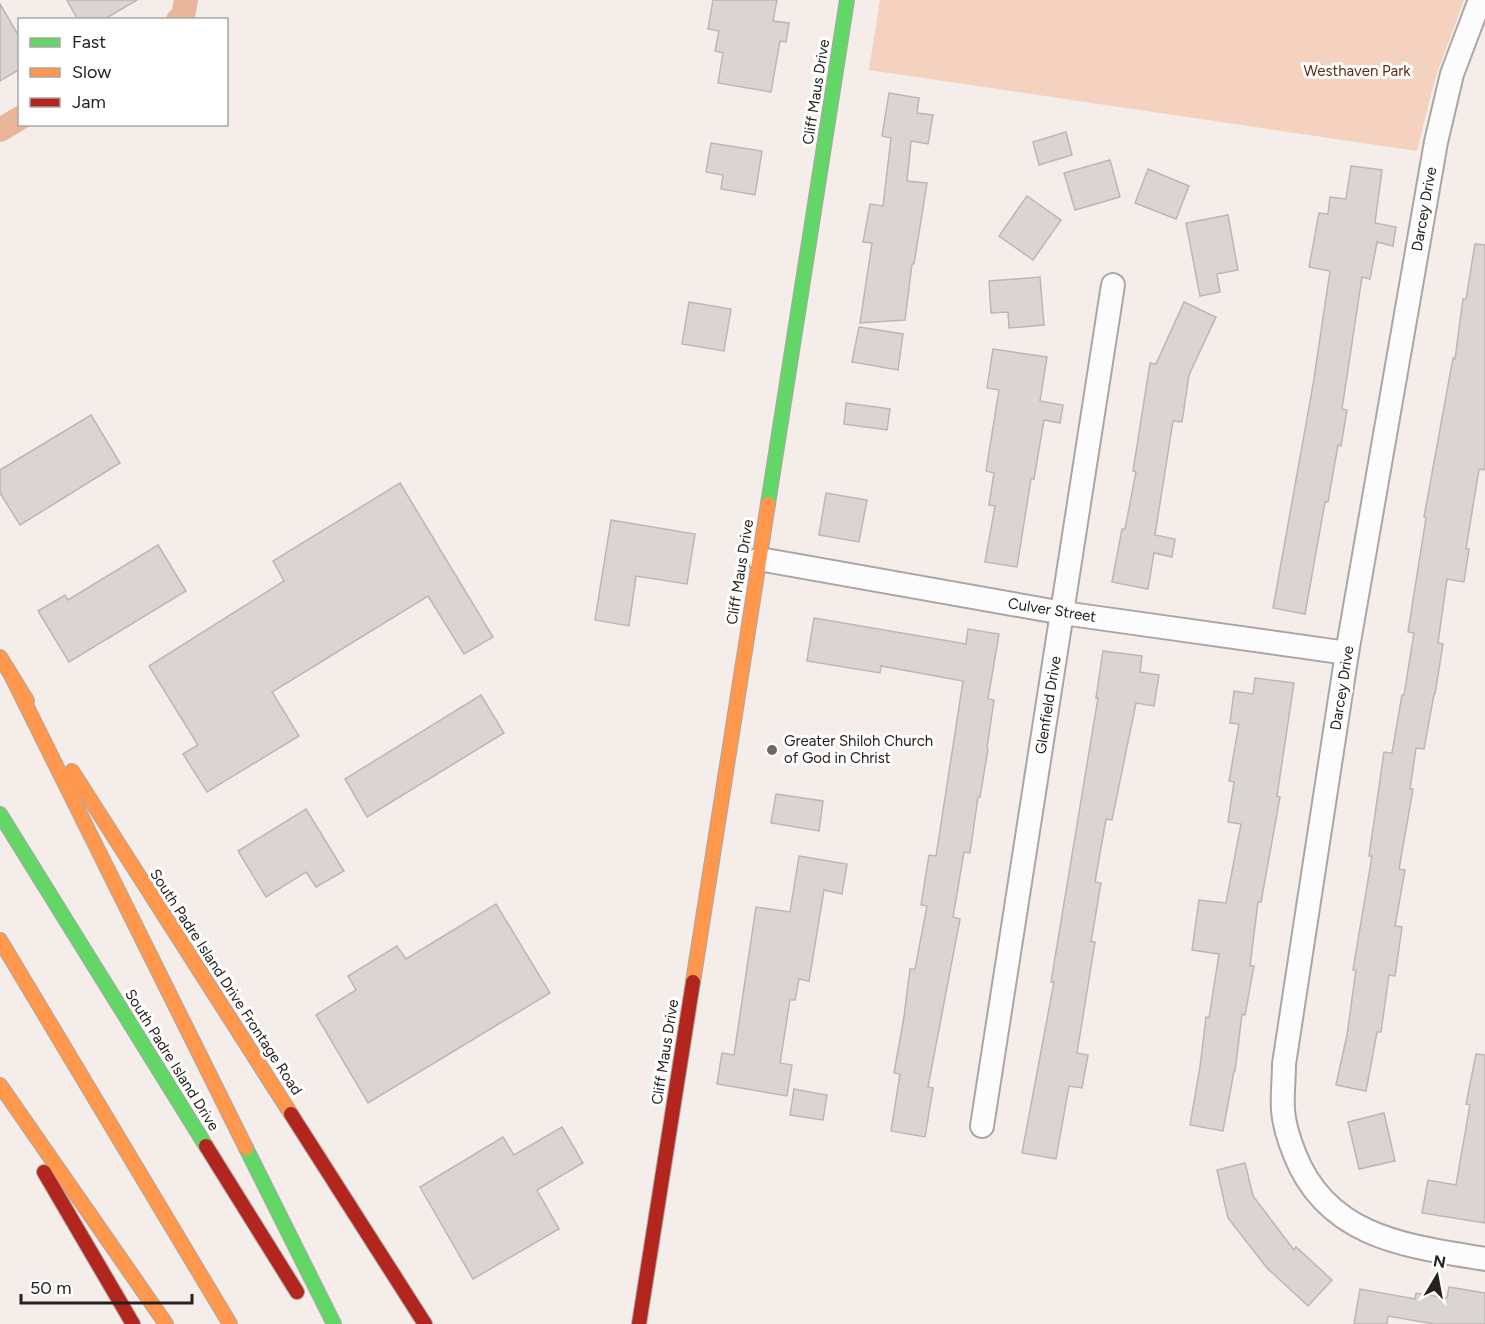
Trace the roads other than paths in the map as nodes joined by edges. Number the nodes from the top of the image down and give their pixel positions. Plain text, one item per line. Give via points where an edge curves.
1 (847, 0) edge
2 (1480, 0) edge
3 (1113, 285) dead end
4 (759, 559) junction
5 (1063, 613) junction
6 (1347, 653) junction
7 (0, 657) edge
8 (13, 679) junction
9 (0, 814) edge
10 (0, 940) edge
11 (0, 1084) edge
12 (0, 1096) edge
13 (982, 1126) dead end
14 (666, 1149) junction
15 (1485, 1259) edge
16 (304, 1304) dead end
17 (626, 1312) dead end
18 (133, 1324) edge
19 (166, 1324) edge
20 (230, 1324) edge
21 (334, 1324) edge
22 (425, 1324) edge
23 (639, 1324) edge

1 - 4 main road, Cliff Maus Drive
2 - 6 street, Darcey Drive via 1452,74 1436,142
3 - 5 street, Glenfield Drive
4 - 5 street, Culver Street
4 - 14 main road, Cliff Maus Drive
5 - 6 street, Culver Street
5 - 13 street, Glenfield Drive
6 - 15 street, Darcey Drive via 1284,1064 1286,1134 1303,1174 1320,1198 1346,1220 1417,1248
7 - 8 main road, South Padre Island Drive Frontage Road
8 - 21 main road
8 - 22 main road, South Padre Island Drive Frontage Road
9 - 16 main road, South Padre Island Drive
10 - 20 main road
11 - 19 main road
12 - 18 main road
14 - 17 main road, Cliff Maus Drive
14 - 23 main road, Cliff Maus Drive

